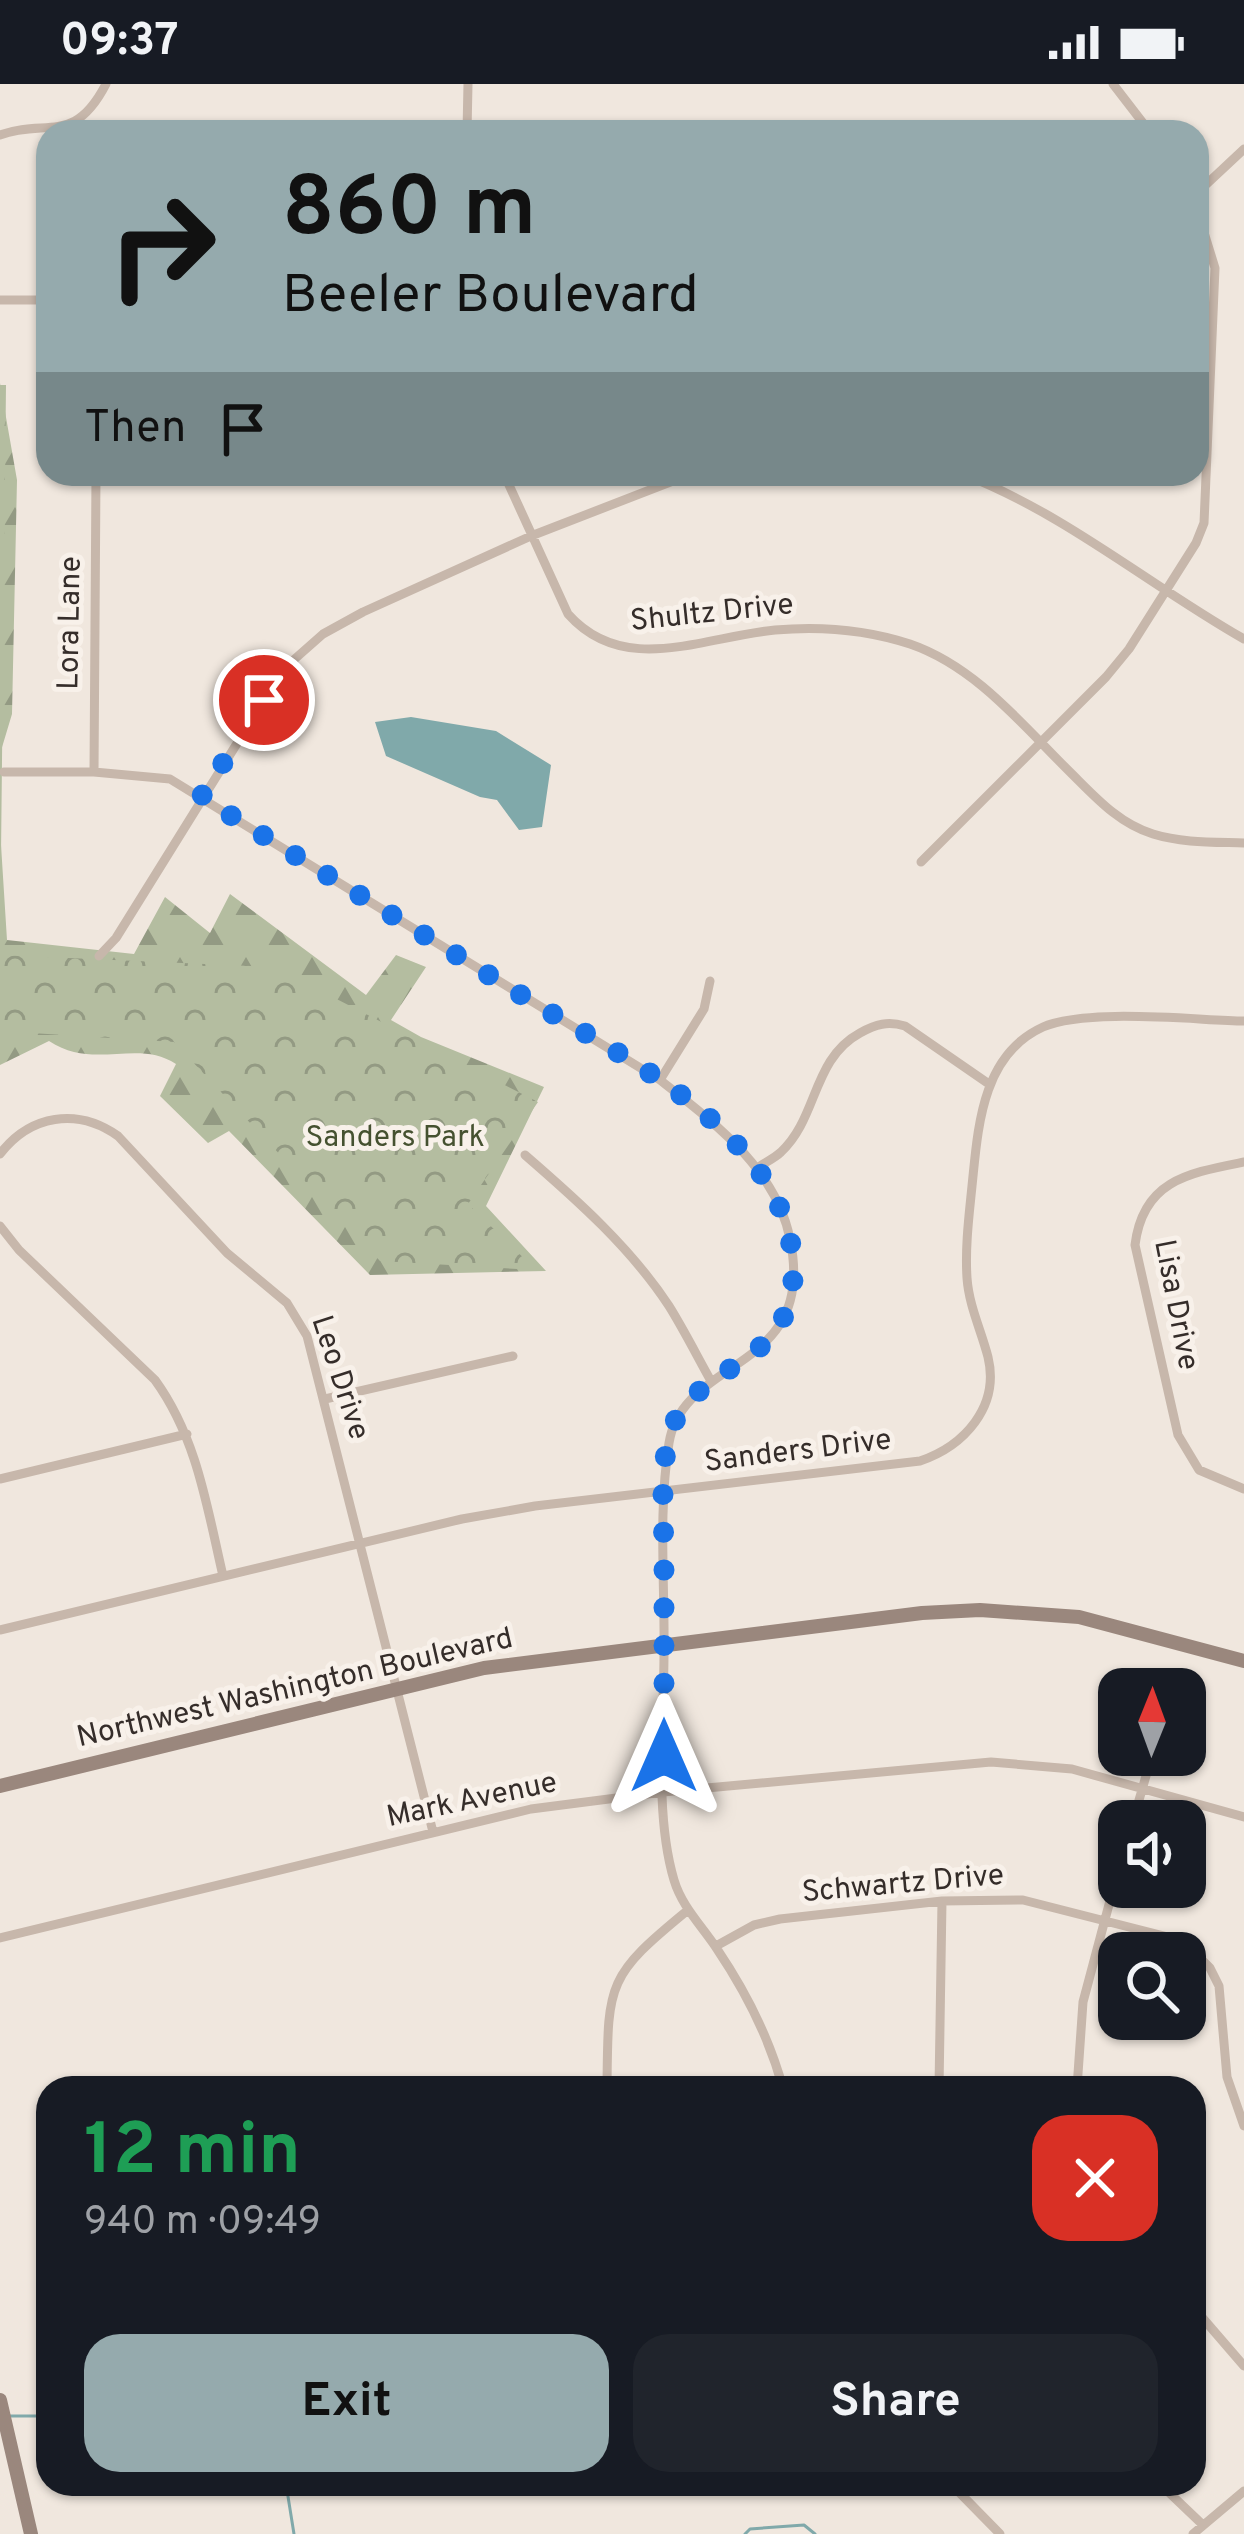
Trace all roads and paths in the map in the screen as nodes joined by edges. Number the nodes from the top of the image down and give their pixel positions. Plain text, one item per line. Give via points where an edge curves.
1 (106, 84) edge
2 (468, 84) edge
3 (1113, 84) edge
4 (75, 120) edge
5 (467, 120) edge
6 (1141, 120) edge
7 (36, 132) edge
8 (0, 135) edge
9 (1244, 149) edge
10 (1209, 182) edge
11 (1209, 249) edge
12 (0, 300) edge
13 (36, 300) edge
14 (1209, 444) edge
15 (96, 486) edge
16 (509, 486) edge
17 (660, 486) edge
18 (994, 486) edge
19 (1208, 486) edge
20 (531, 536) junction
21 (1163, 590) junction
22 (1244, 639) edge
23 (1041, 744) junction
24 (4, 772) dead end
25 (94, 772) junction
26 (201, 797) junction
27 (1244, 843) edge
28 (921, 862) dead end
29 (99, 956) dead end
30 (710, 981) dead end
31 (1244, 1021) edge
32 (660, 1080) junction
33 (989, 1084) junction
34 (0, 1154) edge
35 (525, 1155) dead end
36 (1244, 1162) edge
37 (757, 1168) junction
38 (0, 1226) edge
39 (513, 1356) dead end
40 (711, 1381) junction
41 (326, 1399) junction
42 (187, 1434) junction
43 (0, 1479) edge
44 (1244, 1489) edge
45 (664, 1492) junction
46 (359, 1542) junction
47 (223, 1576) junction
48 (0, 1630) edge
49 (664, 1647) junction
50 (1244, 1661) edge
51 (395, 1691) junction
52 (1146, 1776) edge
53 (0, 1786) edge
54 (1143, 1788) junction
55 (663, 1792) junction
56 (1139, 1800) edge
57 (1244, 1817) edge
58 (434, 1832) junction
59 (942, 1901) junction
60 (1107, 1908) edge
61 (688, 1910) junction
62 (1103, 1921) junction
63 (0, 1938) edge
64 (716, 1946) junction
65 (607, 2076) edge
66 (779, 2076) edge
67 (939, 2076) edge
68 (1078, 2076) edge
69 (1244, 2126) edge
70 (1206, 2322) edge
71 (1244, 2366) edge
72 (0, 2400) edge
73 (1244, 2491) edge
74 (963, 2496) edge
75 (1173, 2496) edge
76 (1204, 2525) junction
77 (31, 2534) edge
78 (1000, 2534) edge
79 (1193, 2534) edge

1 - 4 street
2 - 5 street
3 - 6 street
7 - 8 street
9 - 10 street
11 - 14 street
12 - 13 street
15 - 25 street, Lora Lane
16 - 20 street, Shultz Drive
17 - 20 street
18 - 21 street
19 - 21 street via 1196,543
20 - 23 street, Shultz Drive via 568,614 603,643 652,649 774,630 863,632 954,665
20 - 26 street via 322,634 289,664
21 - 22 street
21 - 23 street via 1129,650
23 - 27 street, Shultz Drive via 1133,825 1180,840
23 - 28 street
24 - 25 street
25 - 26 street via 170,779
26 - 29 street
26 - 32 street
30 - 32 street via 698,1021
31 - 33 street, Sanders Drive via 1057,1023 1020,1042
32 - 37 street
33 - 37 street via 905,1026 878,1024 825,1065 795,1133
33 - 45 street, Sanders Drive via 967,1244 970,1306 989,1362 985,1406 974,1425 920,1461
34 - 41 street, Leo Drive via 41,1121 84,1119 118,1136 227,1253 287,1303 307,1336
35 - 40 street via 632,1259
36 - 44 street, Lisa Drive via 1193,1172 1158,1193 1137,1223 1135,1245 1178,1435 1199,1470
37 - 40 street via 781,1209 792,1286 779,1328
38 - 42 street via 155,1380
39 - 41 street
40 - 45 street via 675,1421
41 - 46 street, Leo Drive
42 - 43 street
42 - 47 street
45 - 46 street, Sanders Drive via 535,1506
45 - 49 street
46 - 47 street, Sanders Drive
46 - 51 street, Leo Drive
47 - 48 street, Sanders Drive
49 - 50 main road, Northwest Washington Boulevard via 980,1610 1079,1617
49 - 51 main road, Northwest Washington Boulevard via 484,1668
49 - 55 street
51 - 53 main road, Northwest Washington Boulevard
51 - 58 street, Leo Drive
52 - 54 street
54 - 55 street, Mark Avenue via 1072,1769 991,1762
54 - 56 street
54 - 57 street, Mark Avenue
55 - 58 street, Mark Avenue
55 - 61 street via 674,1882
58 - 63 street, Mark Avenue
59 - 62 street, Schwartz Drive via 1023,1900
59 - 64 street, Schwartz Drive via 780,1919
59 - 67 street
60 - 62 street
61 - 64 street
61 - 65 street via 627,1962 614,1988
62 - 68 street via 1083,2002
62 - 69 street, Schwartz Drive via 1168,1937 1210,1968 1219,1986 1227,2077
64 - 66 street via 759,2017
70 - 71 street
72 - 77 main road
73 - 76 street
74 - 78 street
75 - 76 street
76 - 79 street

